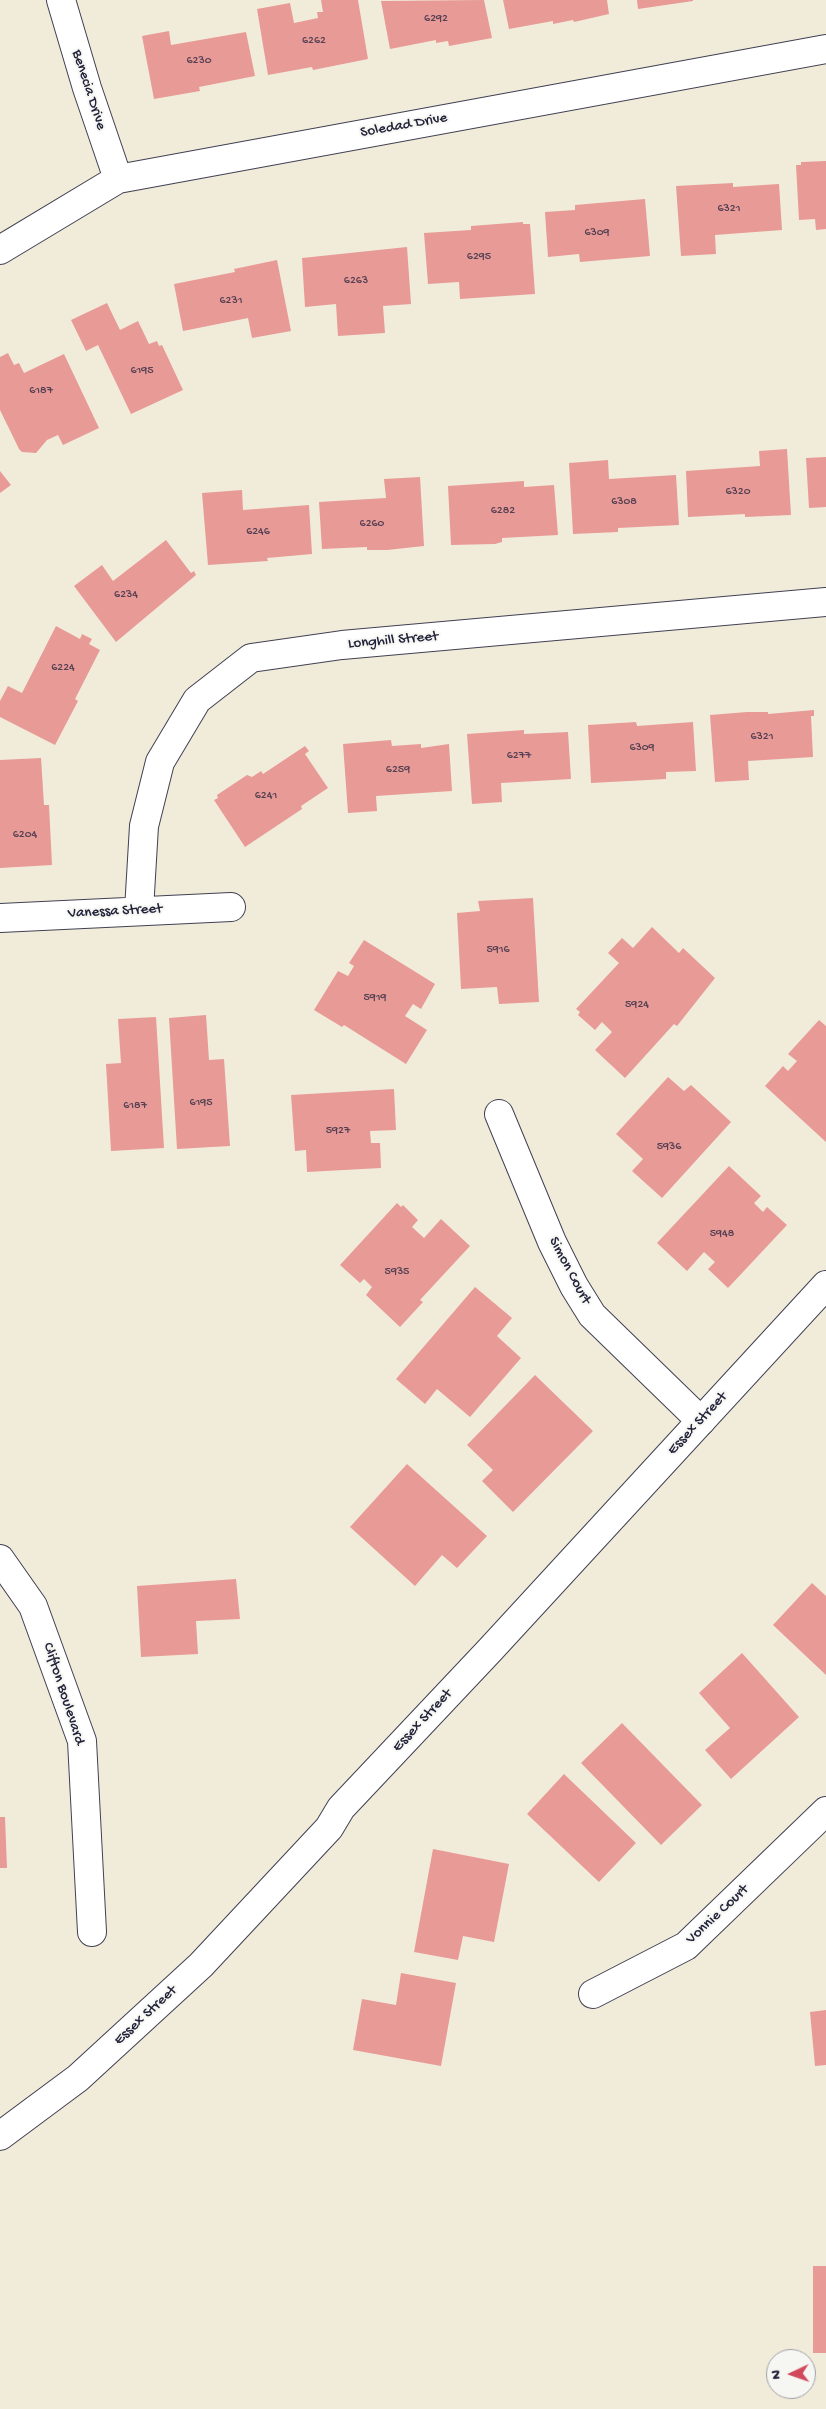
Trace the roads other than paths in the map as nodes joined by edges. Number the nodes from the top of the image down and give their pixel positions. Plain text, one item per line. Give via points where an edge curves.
1 (61, 0) edge
2 (826, 49) edge
3 (118, 179) junction
4 (0, 250) edge
5 (826, 602) edge
6 (231, 907) dead end
7 (139, 910) junction
8 (0, 918) edge
9 (499, 1114) dead end
10 (826, 1285) edge
11 (701, 1421) junction
12 (0, 1559) edge
13 (826, 1812) edge
14 (92, 1932) dead end
15 (594, 1994) dead end
16 (0, 2136) edge

1 - 3 street, Benecia Drive
2 - 3 street, Soledad Drive
3 - 4 street, Soledad Drive
5 - 7 street, Longhill Street via 342,645 251,658 197,700 160,762 144,826
6 - 7 street, Vanessa Street
7 - 8 street, Vanessa Street
9 - 11 street, Simon Court via 552,1242 592,1315
10 - 11 street, Essex Street
11 - 16 street, Essex Street via 341,1808 329,1828 200,1965 78,2078
12 - 14 street, Clifton Boulevard via 33,1606 82,1741
13 - 15 street, Vonnie Court via 686,1946

